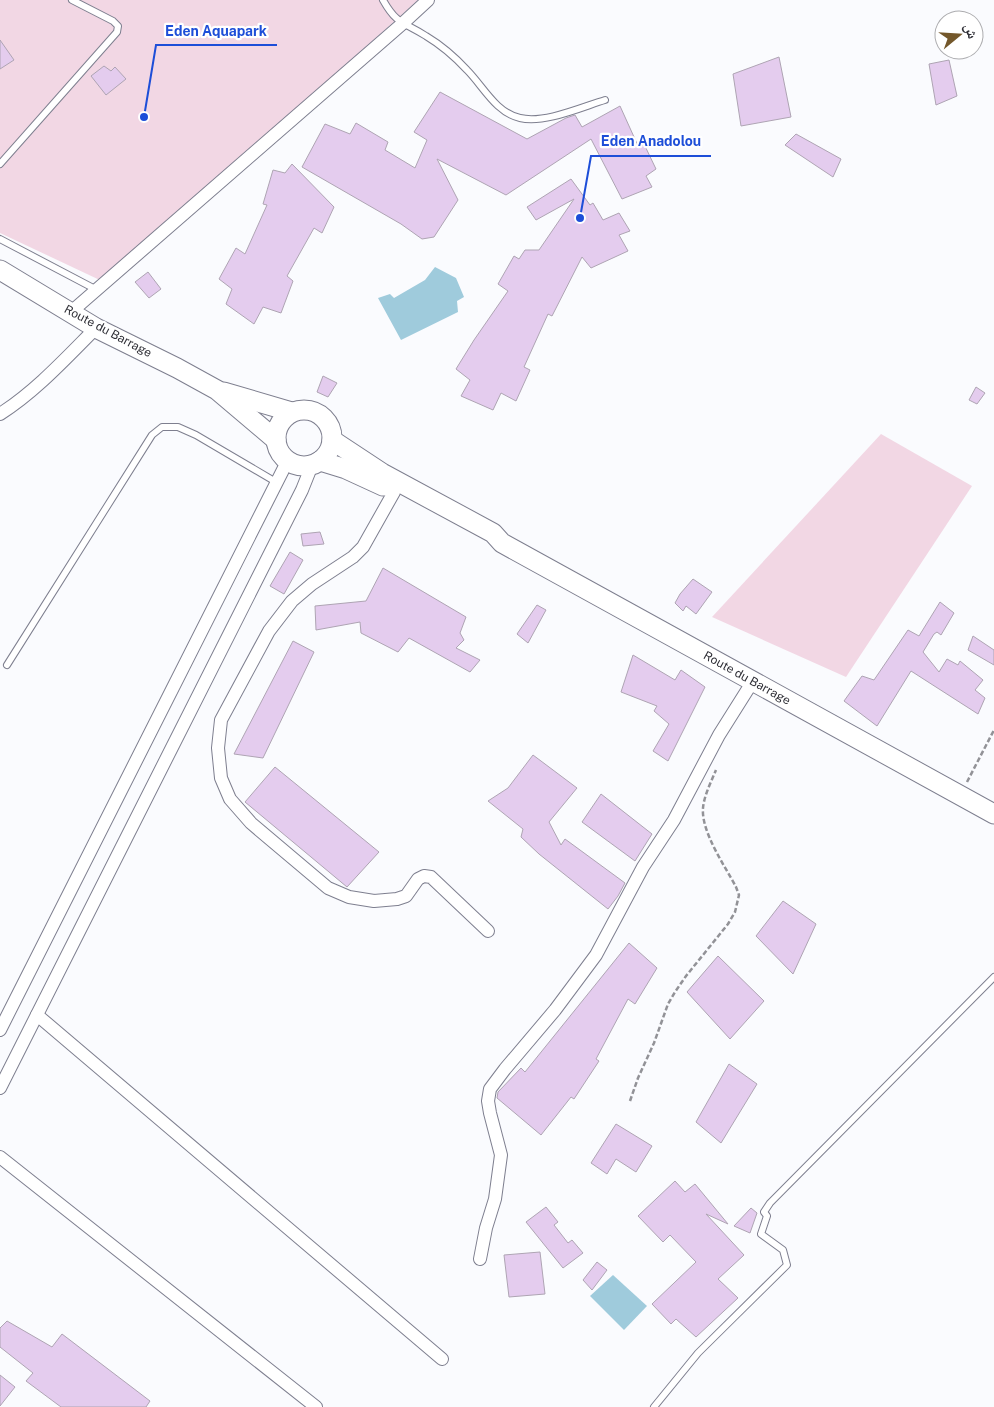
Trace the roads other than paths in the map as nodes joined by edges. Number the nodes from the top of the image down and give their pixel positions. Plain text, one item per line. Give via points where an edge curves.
1 (72, 0) edge
2 (383, 0) edge
3 (428, 0) edge
4 (402, 24) junction
5 (605, 100) dead end
6 (0, 164) edge
7 (0, 239) edge
8 (0, 270) edge
9 (96, 290) junction
10 (71, 312) junction
11 (96, 328) junction
12 (217, 390) junction
13 (292, 412) junction
14 (0, 414) edge
15 (276, 440) junction
16 (332, 440) junction
17 (288, 460) junction
18 (316, 463) junction
19 (276, 482) junction
20 (394, 492) junction
21 (500, 542) junction
22 (7, 666) dead end
23 (753, 681) junction
24 (994, 814) edge
25 (488, 931) dead end
26 (994, 977) edge
27 (37, 1015) junction
28 (0, 1030) edge
29 (0, 1088) edge
30 (0, 1157) edge
31 (480, 1259) dead end
32 (442, 1359) dead end
33 (316, 1407) edge
34 (654, 1407) edge

1 - 6 lane via 113,21 118,26 117,32
2 - 4 lane via 390,13
3 - 4 street
4 - 5 lane via 442,47 510,115 530,120
4 - 9 street
7 - 9 lane
8 - 10 main road, Route du Barrage
9 - 10 street
10 - 11 main road, Route du Barrage
11 - 12 main road, Route du Barrage
11 - 14 street via 50,374
12 - 13 main road, Route du Barrage
12 - 15 main road, Route du Barrage
13 - 15 main road via 280,424
13 - 16 main road, Route du Barrage via 310,410 319,414 327,421
15 - 17 main road, Route du Barrage via 281,455
16 - 18 main road via 328,452
16 - 21 main road, Route du Barrage via 390,478 492,533
17 - 18 main road, Route du Barrage via 302,466
17 - 19 street
18 - 20 main road, Route du Barrage via 358,474
18 - 27 street
19 - 22 lane via 196,435 178,427 162,427 152,436
19 - 28 street
20 - 21 main road, Route du Barrage via 478,538 493,544
20 - 25 street via 363,547 292,601 269,631 221,720 218,748 221,778 230,799 250,823 328,888 349,897 374,901 397,899 406,896 418,879 431,877
21 - 23 main road, Route du Barrage
23 - 24 main road, Route du Barrage
23 - 31 street via 719,735 674,820 643,867 596,954 490,1089 488,1101 501,1155 495,1199
26 - 34 lane via 770,1203 764,1212 767,1216 761,1234 783,1250 787,1265 698,1353
27 - 29 street
27 - 32 street
30 - 33 street

